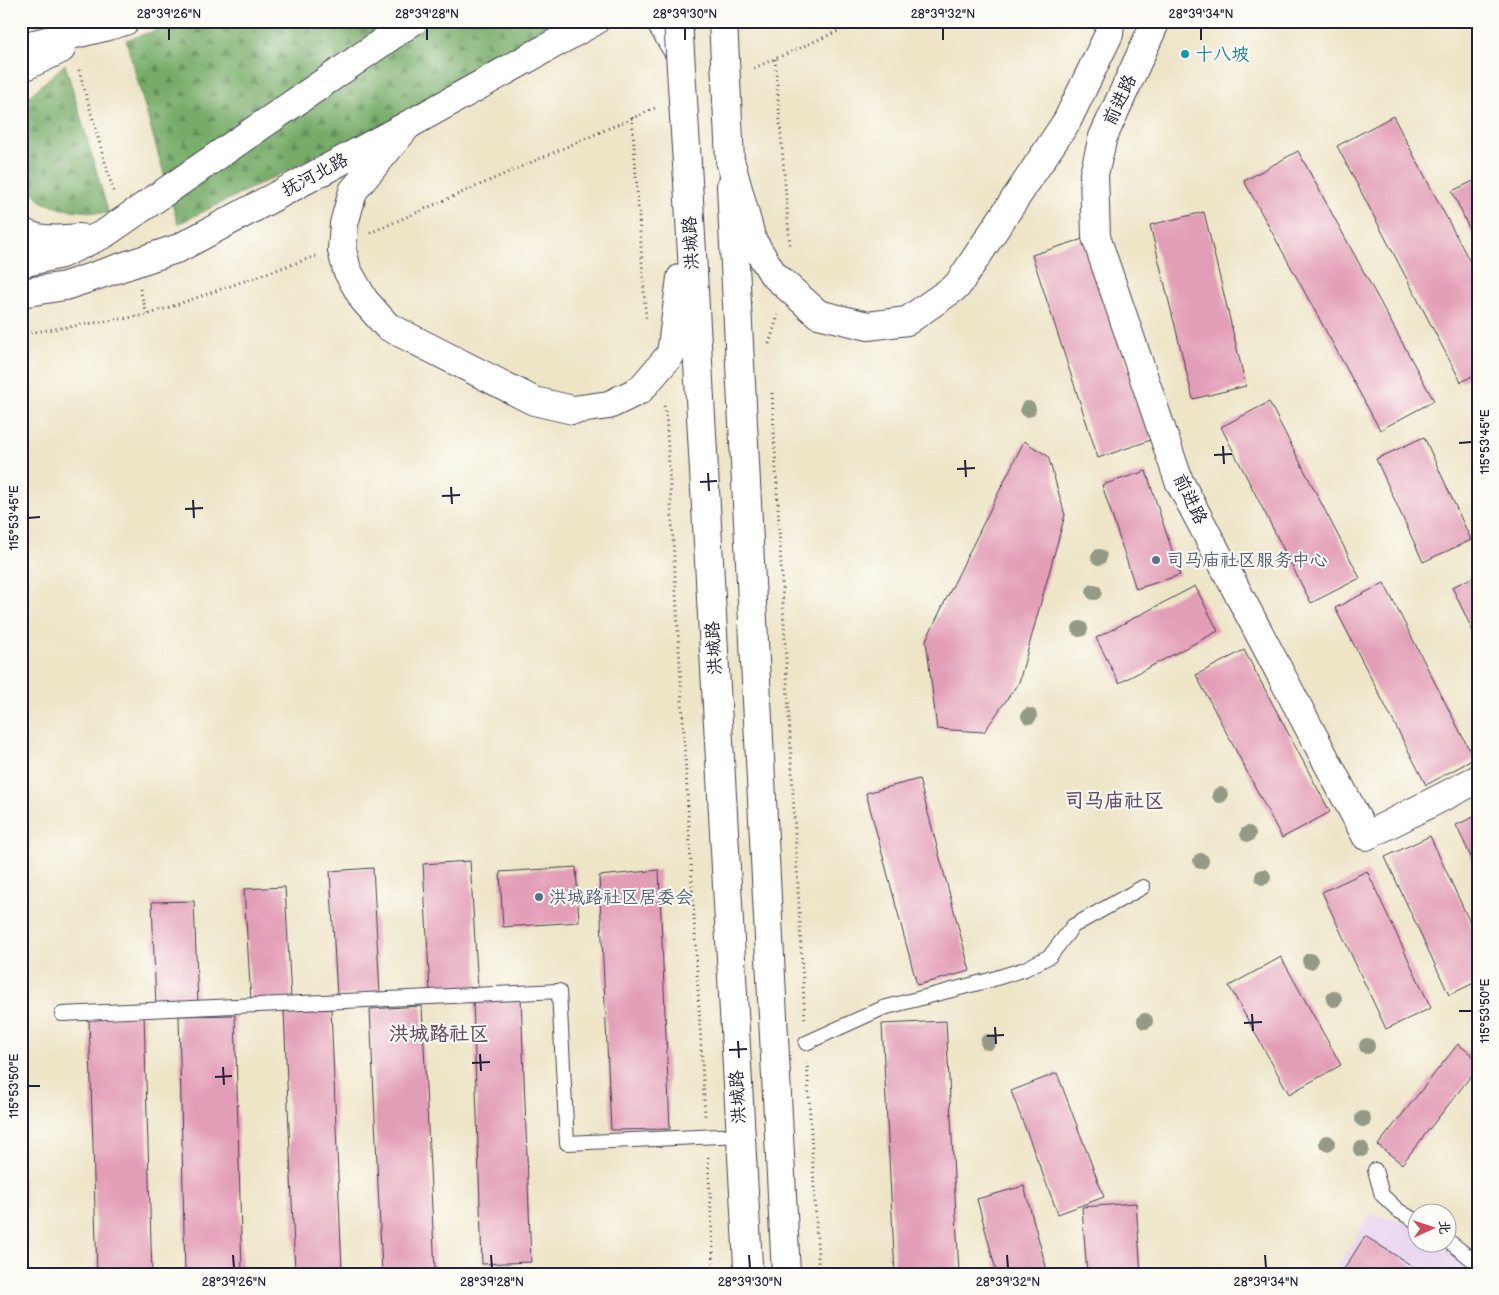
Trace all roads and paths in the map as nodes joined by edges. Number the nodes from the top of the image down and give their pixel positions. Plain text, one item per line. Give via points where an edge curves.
1 (413, 21) edge
2 (595, 21) edge
3 (660, 21) edge
4 (678, 21) edge
5 (861, 21) edge
6 (1110, 21) edge
7 (1156, 21) edge
8 (115, 24) edge
9 (725, 28) edge
10 (21, 47) edge
11 (680, 54) junction
12 (775, 59) junction
13 (78, 66) dead end
14 (21, 68) edge
15 (748, 70) dead end
16 (658, 106) dead end
17 (632, 118) junction
18 (408, 125) junction
19 (730, 160) junction
20 (687, 164) junction
21 (114, 196) dead end
22 (21, 231) edge
23 (104, 234) junction
24 (366, 234) dead end
25 (790, 251) dead end
26 (323, 253) dead end
27 (21, 263) edge
28 (138, 285) dead end
29 (21, 293) edge
30 (147, 315) junction
31 (778, 316) dead end
32 (646, 325) dead end
33 (21, 334) edge
34 (770, 352) dead end
35 (772, 392) dead end
36 (663, 404) dead end
37 (1478, 779) edge
38 (1143, 887) dead end
39 (62, 1014) dead end
40 (806, 1043) junction
41 (741, 1135) junction
42 (706, 1137) junction
43 (1375, 1170) dead end
44 (1406, 1215) edge
45 (1456, 1247) edge
46 (1478, 1264) edge
47 (717, 1274) edge
48 (746, 1274) edge
49 (786, 1274) edge
50 (819, 1274) edge

1 - 23 main road, bridge
2 - 18 main road, 抚河北路
3 - 11 main road
4 - 11 main road, 洪城路, bridge
5 - 12 path
6 - 19 main road via 1109,34 1067,121 957,286 908,320 868,326 818,314 773,274 752,240
7 - 37 main road, 前进路 via 1103,137 1094,174 1096,237 1179,481 1366,836
8 - 10 main road
8 - 14 main road
9 - 19 main road, bridge
11 - 20 main road, 洪城路, bridge
12 - 15 path
12 - 25 path
13 - 21 path
16 - 17 path
17 - 24 path
17 - 32 path
18 - 20 main road via 353,192 344,224 342,250 347,270 364,300 387,326 534,401 573,410 609,405 640,390 670,354 681,281
18 - 29 main road, 抚河北路 via 179,248 64,286
19 - 49 main road
20 - 41 main road, 洪城路
22 - 23 main road via 26,235 61,241
23 - 27 main road via 62,254
26 - 30 path
28 - 30 path
30 - 33 path
31 - 34 path via 769,342
35 - 40 path
36 - 42 path
38 - 40 lane via 1072,926 1050,956 1025,969 883,1008
39 - 42 lane via 559,990 568,1143
40 - 50 path
41 - 42 lane
41 - 48 main road, 洪城路
42 - 47 path
43 - 44 lane via 1382,1195
45 - 46 lane

